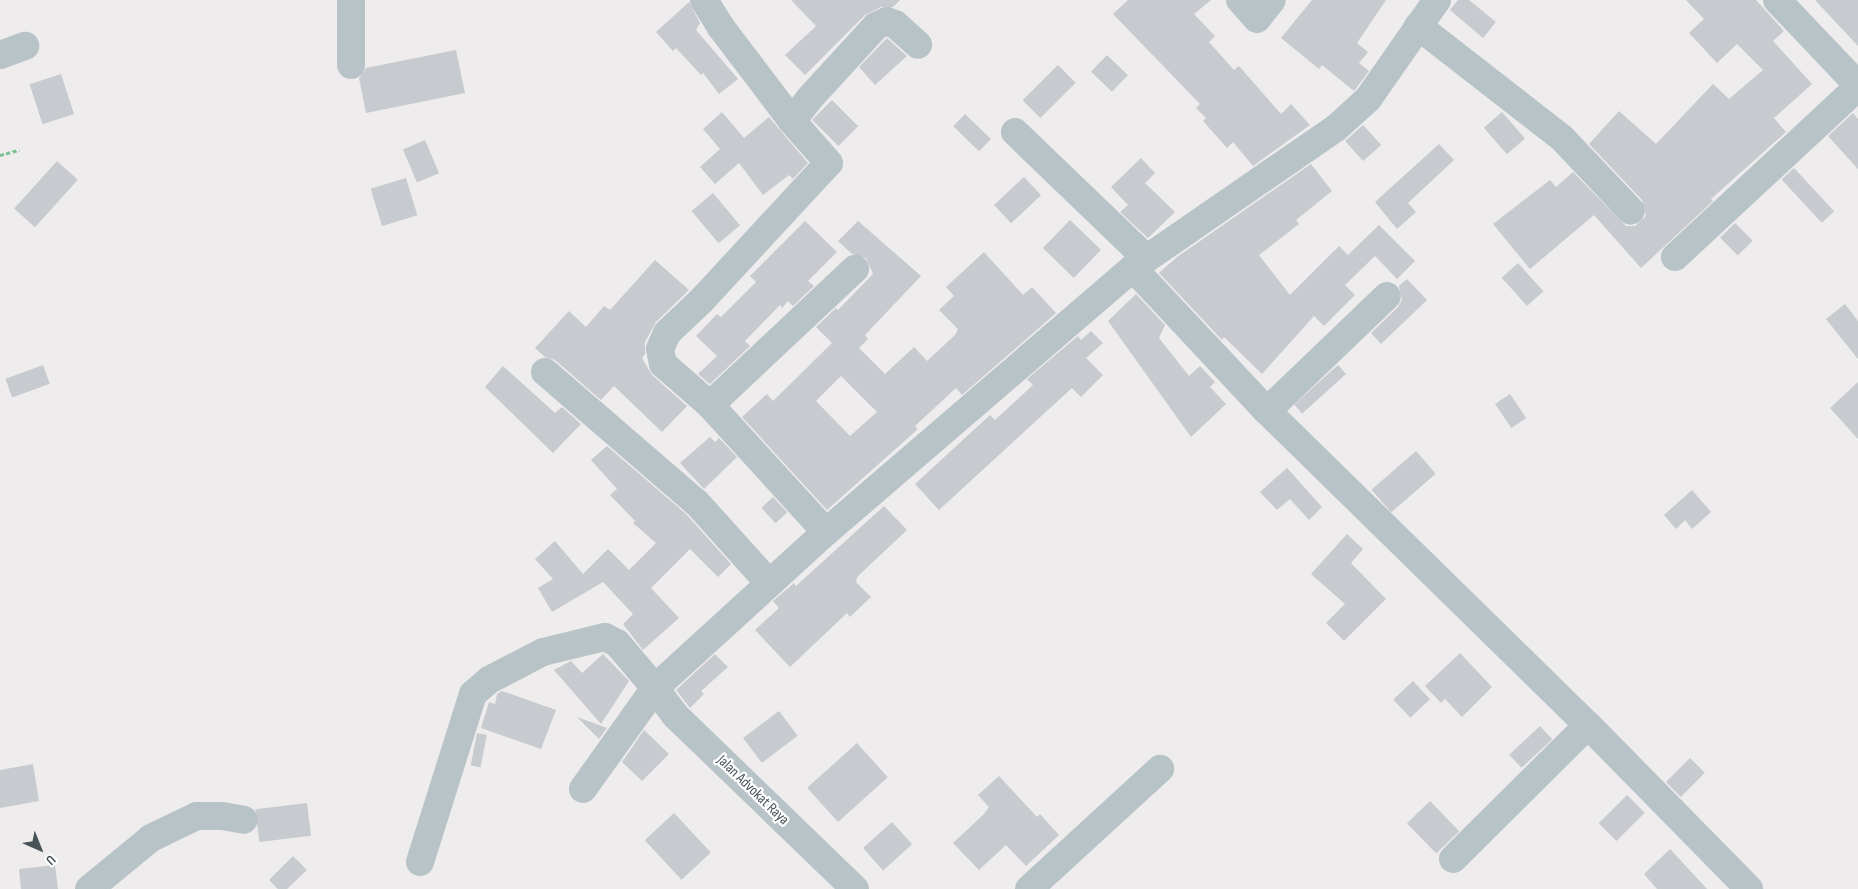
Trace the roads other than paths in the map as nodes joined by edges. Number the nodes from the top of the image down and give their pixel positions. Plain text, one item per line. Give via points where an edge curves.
1 (351, 0) edge
2 (704, 0) edge
3 (1437, 0) edge
4 (1791, 4) edge
5 (1418, 26) junction
6 (918, 45) dead end
7 (351, 65) dead end
8 (1858, 86) edge
9 (792, 121) junction
10 (1015, 132) dead end
11 (1631, 211) dead end
12 (1675, 257) dead end
13 (1140, 263) junction
14 (855, 269) dead end
15 (1387, 296) dead end
16 (545, 372) dead end
17 (710, 405) junction
18 (1267, 411) junction
19 (826, 532) junction
20 (769, 583) junction
21 (655, 688) junction
22 (1588, 725) junction
23 (1160, 769) dead end
24 (583, 789) dead end
25 (244, 820) dead end
26 (1453, 859) dead end
27 (420, 862) dead end
28 (89, 889) edge
29 (855, 889) edge
30 (1029, 889) edge
31 (1749, 889) edge

1 - 7 street
2 - 9 street
3 - 5 street
4 - 8 street
5 - 11 street via 1562,138
5 - 13 street via 1368,99 1336,128
6 - 9 street via 895,24 888,21 876,26
8 - 12 street
9 - 17 street via 829,163 662,341 664,364
10 - 13 street
13 - 18 street
13 - 19 street
14 - 17 street
15 - 18 street
16 - 20 street via 697,503
17 - 19 street
18 - 22 street
19 - 20 street
20 - 21 street
21 - 24 street
21 - 27 street, Jalan Advokat Raya via 617,643 605,637 543,652 489,680 473,694
21 - 29 street, Jalan Advokat Raya via 675,714
22 - 26 street
22 - 31 street
23 - 30 street
25 - 28 street via 197,816 151,838

